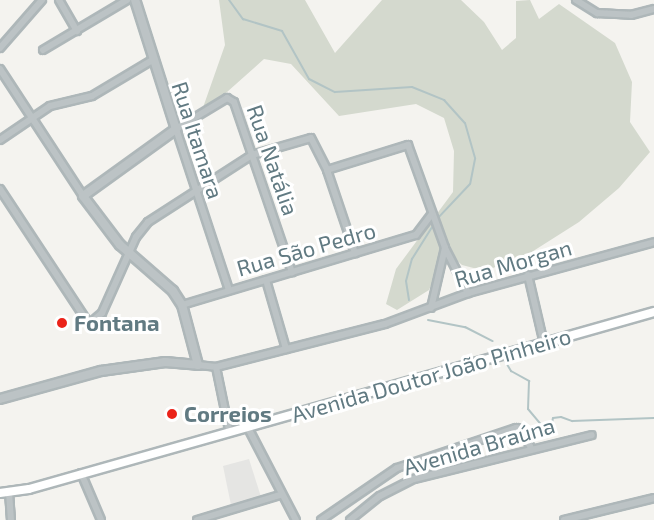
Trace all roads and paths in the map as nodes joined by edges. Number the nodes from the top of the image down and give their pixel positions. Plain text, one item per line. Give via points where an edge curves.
1 (42, 0) edge
2 (59, 0) edge
3 (127, 0) edge
4 (135, 0) edge
5 (576, 0) edge
6 (654, 9) edge
7 (77, 31) junction
8 (0, 48) edge
9 (43, 50) dead end
10 (154, 59) junction
11 (0, 69) edge
12 (31, 119) junction
13 (176, 129) junction
14 (0, 140) edge
15 (252, 155) junction
16 (327, 170) junction
17 (0, 189) edge
18 (195, 190) junction
19 (84, 196) junction
20 (432, 214) junction
21 (654, 242) edge
22 (445, 248) junction
23 (128, 253) junction
24 (356, 253) junction
25 (292, 272) junction
26 (528, 275) junction
27 (266, 280) junction
28 (229, 290) junction
29 (468, 293) junction
30 (182, 305) junction
31 (431, 308) junction
32 (654, 312) edge
33 (544, 344) junction
34 (286, 349) junction
35 (198, 365) junction
36 (216, 367) junction
37 (0, 399) edge
38 (247, 426) junction
39 (229, 430) junction
40 (592, 435) dead end
41 (531, 448) junction
42 (410, 465) junction
43 (81, 473) junction
44 (414, 479) junction
45 (3, 491) edge
46 (280, 495) junction
47 (654, 498) edge
48 (11, 520) edge
49 (101, 520) edge
50 (197, 520) edge
51 (296, 520) edge
52 (321, 520) edge
53 (350, 520) edge
54 (564, 520) edge

1 - 8 street
2 - 7 street
3 - 7 street
4 - 10 street, Rua Itamara
5 - 6 street via 597,13 631,15
7 - 9 street
10 - 12 street via 92,96 56,104
10 - 13 street, Rua Itamara
11 - 12 street
12 - 14 street
12 - 19 street
13 - 15 street, Rua Natália via 227,98 234,102
13 - 18 street, Rua Itamara
13 - 19 street
15 - 16 street via 311,138
15 - 18 street
15 - 25 street, Rua Natália
16 - 20 street via 408,145
16 - 24 street
17 - 23 street via 86,322 92,325 102,313
18 - 23 street via 148,222
18 - 28 street, Rua Itamara
19 - 23 street
20 - 22 street
20 - 24 street, Rua São Pedro via 416,235
21 - 26 street, Rua Morgan
22 - 29 street
22 - 31 street
23 - 30 street via 170,286
24 - 25 street, Rua São Pedro
25 - 27 street, Rua São Pedro
26 - 29 street, Rua Morgan
26 - 33 street
27 - 28 street, Rua São Pedro
27 - 34 street
28 - 30 street, Rua São Pedro
29 - 31 street, Rua Morgan
30 - 35 street
31 - 34 street, Rua Morgan
32 - 33 main road, Avenida Doutor João Pinheiro
33 - 38 main road, Avenida Doutor João Pinheiro
34 - 36 street, Rua Morgan
35 - 36 street
35 - 37 street via 165,362 101,371
36 - 39 street
38 - 39 main road, Avenida Doutor João Pinheiro
38 - 46 street
39 - 43 main road, Avenida Doutor João Pinheiro
40 - 41 street, Avenida Braúna
41 - 42 street via 522,429 516,428
41 - 44 street, Avenida Braúna
42 - 44 street
42 - 52 street via 388,473
43 - 45 main road, Avenida Doutor João Pinheiro
43 - 49 street
44 - 53 street, Avenida Braúna via 380,496
45 - 48 street
46 - 50 street
46 - 51 street
47 - 54 street

